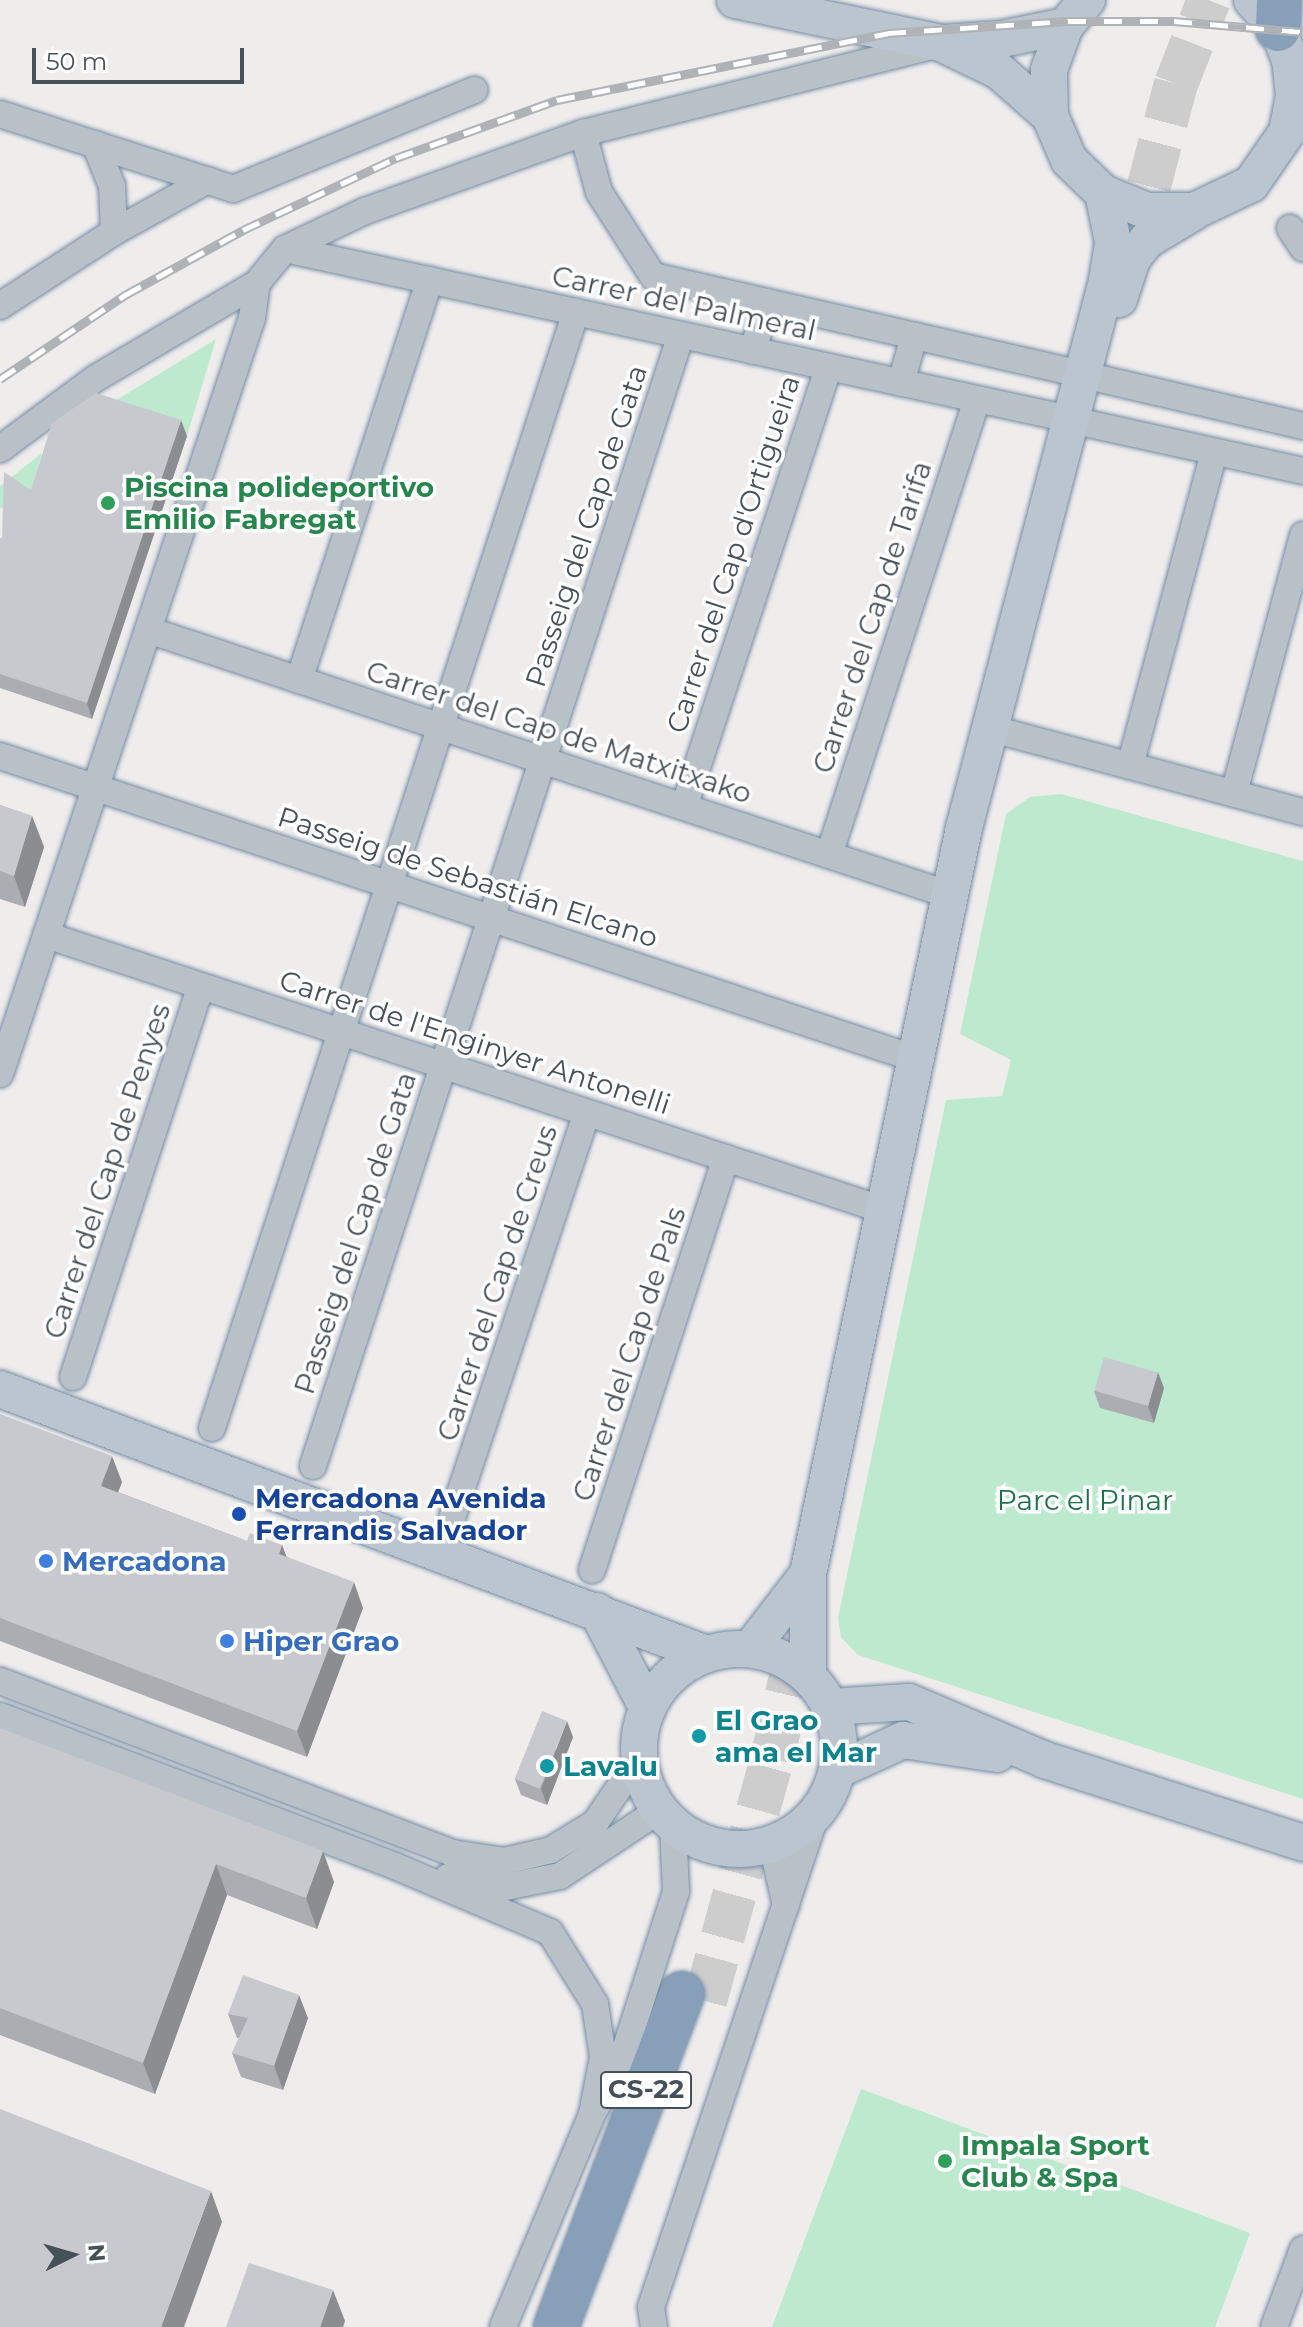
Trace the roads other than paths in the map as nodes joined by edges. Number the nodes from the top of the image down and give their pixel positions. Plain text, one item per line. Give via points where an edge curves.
1 (735, 0) edge
2 (1076, 13) edge
3 (1280, 31) edge
4 (941, 43) junction
5 (474, 90) dead end
6 (0, 114) edge
7 (1050, 116) junction
8 (1295, 128) edge
9 (583, 133) junction
10 (95, 144) junction
11 (208, 180) junction
12 (1103, 193) junction
13 (1194, 211) junction
14 (114, 232) junction
15 (285, 249) junction
16 (430, 280) junction
17 (257, 283) junction
18 (767, 302) junction
19 (0, 306) edge
20 (576, 312) junction
21 (681, 335) junction
22 (914, 336) junction
23 (753, 351) junction
24 (829, 367) junction
25 (1089, 376) junction
26 (901, 383) junction
27 (977, 400) junction
28 (1077, 421) junction
29 (1291, 424) edge
30 (0, 449) edge
31 (1214, 452) junction
32 (1268, 463) junction
33 (1303, 471) edge
34 (1303, 535) edge
35 (148, 630) junction
36 (299, 680) junction
37 (441, 727) junction
38 (989, 728) junction
39 (0, 756) edge
40 (543, 760) junction
41 (1130, 766) junction
42 (96, 787) junction
43 (1234, 793) junction
44 (684, 807) junction
45 (1303, 812) edge
46 (829, 855) junction
47 (389, 885) junction
48 (950, 895) junction
49 (491, 918) junction
50 (46, 935) junction
51 (201, 986) junction
52 (341, 1032) junction
53 (916, 1059) junction
54 (443, 1065) junction
55 (0, 1074) edge
56 (587, 1113) junction
57 (726, 1158) junction
58 (884, 1210) junction
59 (73, 1377) dead end
60 (0, 1389) edge
61 (212, 1428) dead end
62 (313, 1466) dead end
63 (452, 1518) dead end
64 (592, 1570) dead end
65 (808, 1574) junction
66 (597, 1611) junction
67 (751, 1648) junction
68 (704, 1653) junction
69 (808, 1674) junction
70 (0, 1681) edge
71 (647, 1707) junction
72 (831, 1707) junction
73 (0, 1716) edge
74 (638, 1760) junction
75 (1045, 1760) junction
76 (838, 1770) junction
77 (816, 1814) junction
78 (666, 1819) junction
79 (1303, 1843) edge
80 (772, 1845) junction
81 (405, 1870) junction
82 (786, 1905) junction
83 (592, 2114) junction
84 (1303, 2249) edge
85 (653, 2317) edge
86 (503, 2327) edge
87 (556, 2327) edge
88 (587, 2327) edge
89 (1274, 2327) edge

1 - 4 street
2 - 4 street via 1002,39
2 - 7 street via 1049,70
3 - 8 street
4 - 7 street via 999,71
4 - 9 street
5 - 11 street via 233,189
6 - 10 street
7 - 12 street via 1069,160
8 - 13 street via 1251,184
9 - 15 street via 365,211
9 - 18 street, Carrer del Palmeral via 599,192 653,276
10 - 11 street
10 - 14 street via 112,186
11 - 14 street
12 - 13 street via 1147,211
12 - 25 street via 1113,242
13 - 25 street via 1147,240 1132,259
14 - 19 street
15 - 16 street, Carrer del Palmeral
15 - 17 street via 268,263
16 - 20 street, Carrer del Palmeral
16 - 36 street
17 - 30 street via 96,378
17 - 35 street via 252,318
18 - 22 street, Carrer del Palmeral
18 - 23 street
20 - 21 street, Carrer del Palmeral
20 - 37 street
21 - 23 street, Carrer del Palmeral
21 - 40 street, Passeig del Cap de Gata
22 - 25 street, Carrer del Palmeral
22 - 26 street
23 - 24 street, Carrer del Palmeral
24 - 26 street, Carrer del Palmeral
24 - 44 street, Carrer del Cap d'Ortigueira
25 - 28 street
25 - 29 street, Carrer del Palmeral
26 - 27 street, Carrer del Palmeral
27 - 28 street, Carrer del Palmeral
27 - 46 street, Carrer del Cap de Tarifa
28 - 31 street, Carrer del Palmeral
28 - 38 street via 1067,488 1052,503
29 - 32 street
31 - 32 street, Carrer del Palmeral
31 - 41 street
32 - 33 street, Carrer del Palmeral
34 - 43 street
35 - 36 street, Carrer del Cap de Matxitxako
35 - 42 street
36 - 37 street, Carrer del Cap de Matxitxako
37 - 40 street, Carrer del Cap de Matxitxako
37 - 47 street
38 - 41 street
38 - 48 street
39 - 42 street, Passeig de Sebastián Elcano
40 - 44 street, Carrer del Cap de Matxitxako
40 - 49 street, Passeig del Cap de Gata
41 - 43 street
42 - 47 street, Passeig de Sebastián Elcano
42 - 50 street
43 - 45 street
44 - 46 street, Carrer del Cap de Matxitxako
46 - 48 street, Carrer del Cap de Matxitxako
47 - 49 street, Passeig de Sebastián Elcano
47 - 52 street
48 - 53 street
49 - 53 street, Passeig de Sebastián Elcano
49 - 54 street, Passeig del Cap de Gata
50 - 51 street, Carrer de l'Enginyer Antonelli
50 - 55 street
51 - 52 street, Carrer de l'Enginyer Antonelli
51 - 59 street, Carrer del Cap de Penyes
52 - 54 street, Carrer de l'Enginyer Antonelli
52 - 61 street
53 - 58 street
54 - 56 street, Carrer de l'Enginyer Antonelli
54 - 62 street, Passeig del Cap de Gata
56 - 57 street, Carrer de l'Enginyer Antonelli
56 - 63 street, Carrer del Cap de Creus
57 - 58 street, Carrer de l'Enginyer Antonelli
57 - 64 street, Carrer del Cap de Pals
58 - 65 street
60 - 66 street
65 - 67 street
65 - 69 street
66 - 68 street
66 - 71 street
67 - 68 street
67 - 69 street via 782,1657
68 - 71 street via 670,1674
69 - 72 street
70 - 74 street via 452,1853 505,1861 551,1850 595,1823
71 - 74 street
72 - 75 street via 909,1702
72 - 76 street via 839,1738
73 - 81 street
74 - 78 street
75 - 76 street via 903,1740
75 - 79 street
76 - 77 street
77 - 80 street
77 - 82 street
78 - 80 street via 720,1849
78 - 81 street via 560,1876 505,1887
78 - 83 street via 676,1892 621,2063
80 - 82 street
81 - 83 street via 550,1932 595,2004 603,2057
82 - 85 street
83 - 86 street
84 - 89 street
87 - 88 highway, CS-22 via 693,1998

